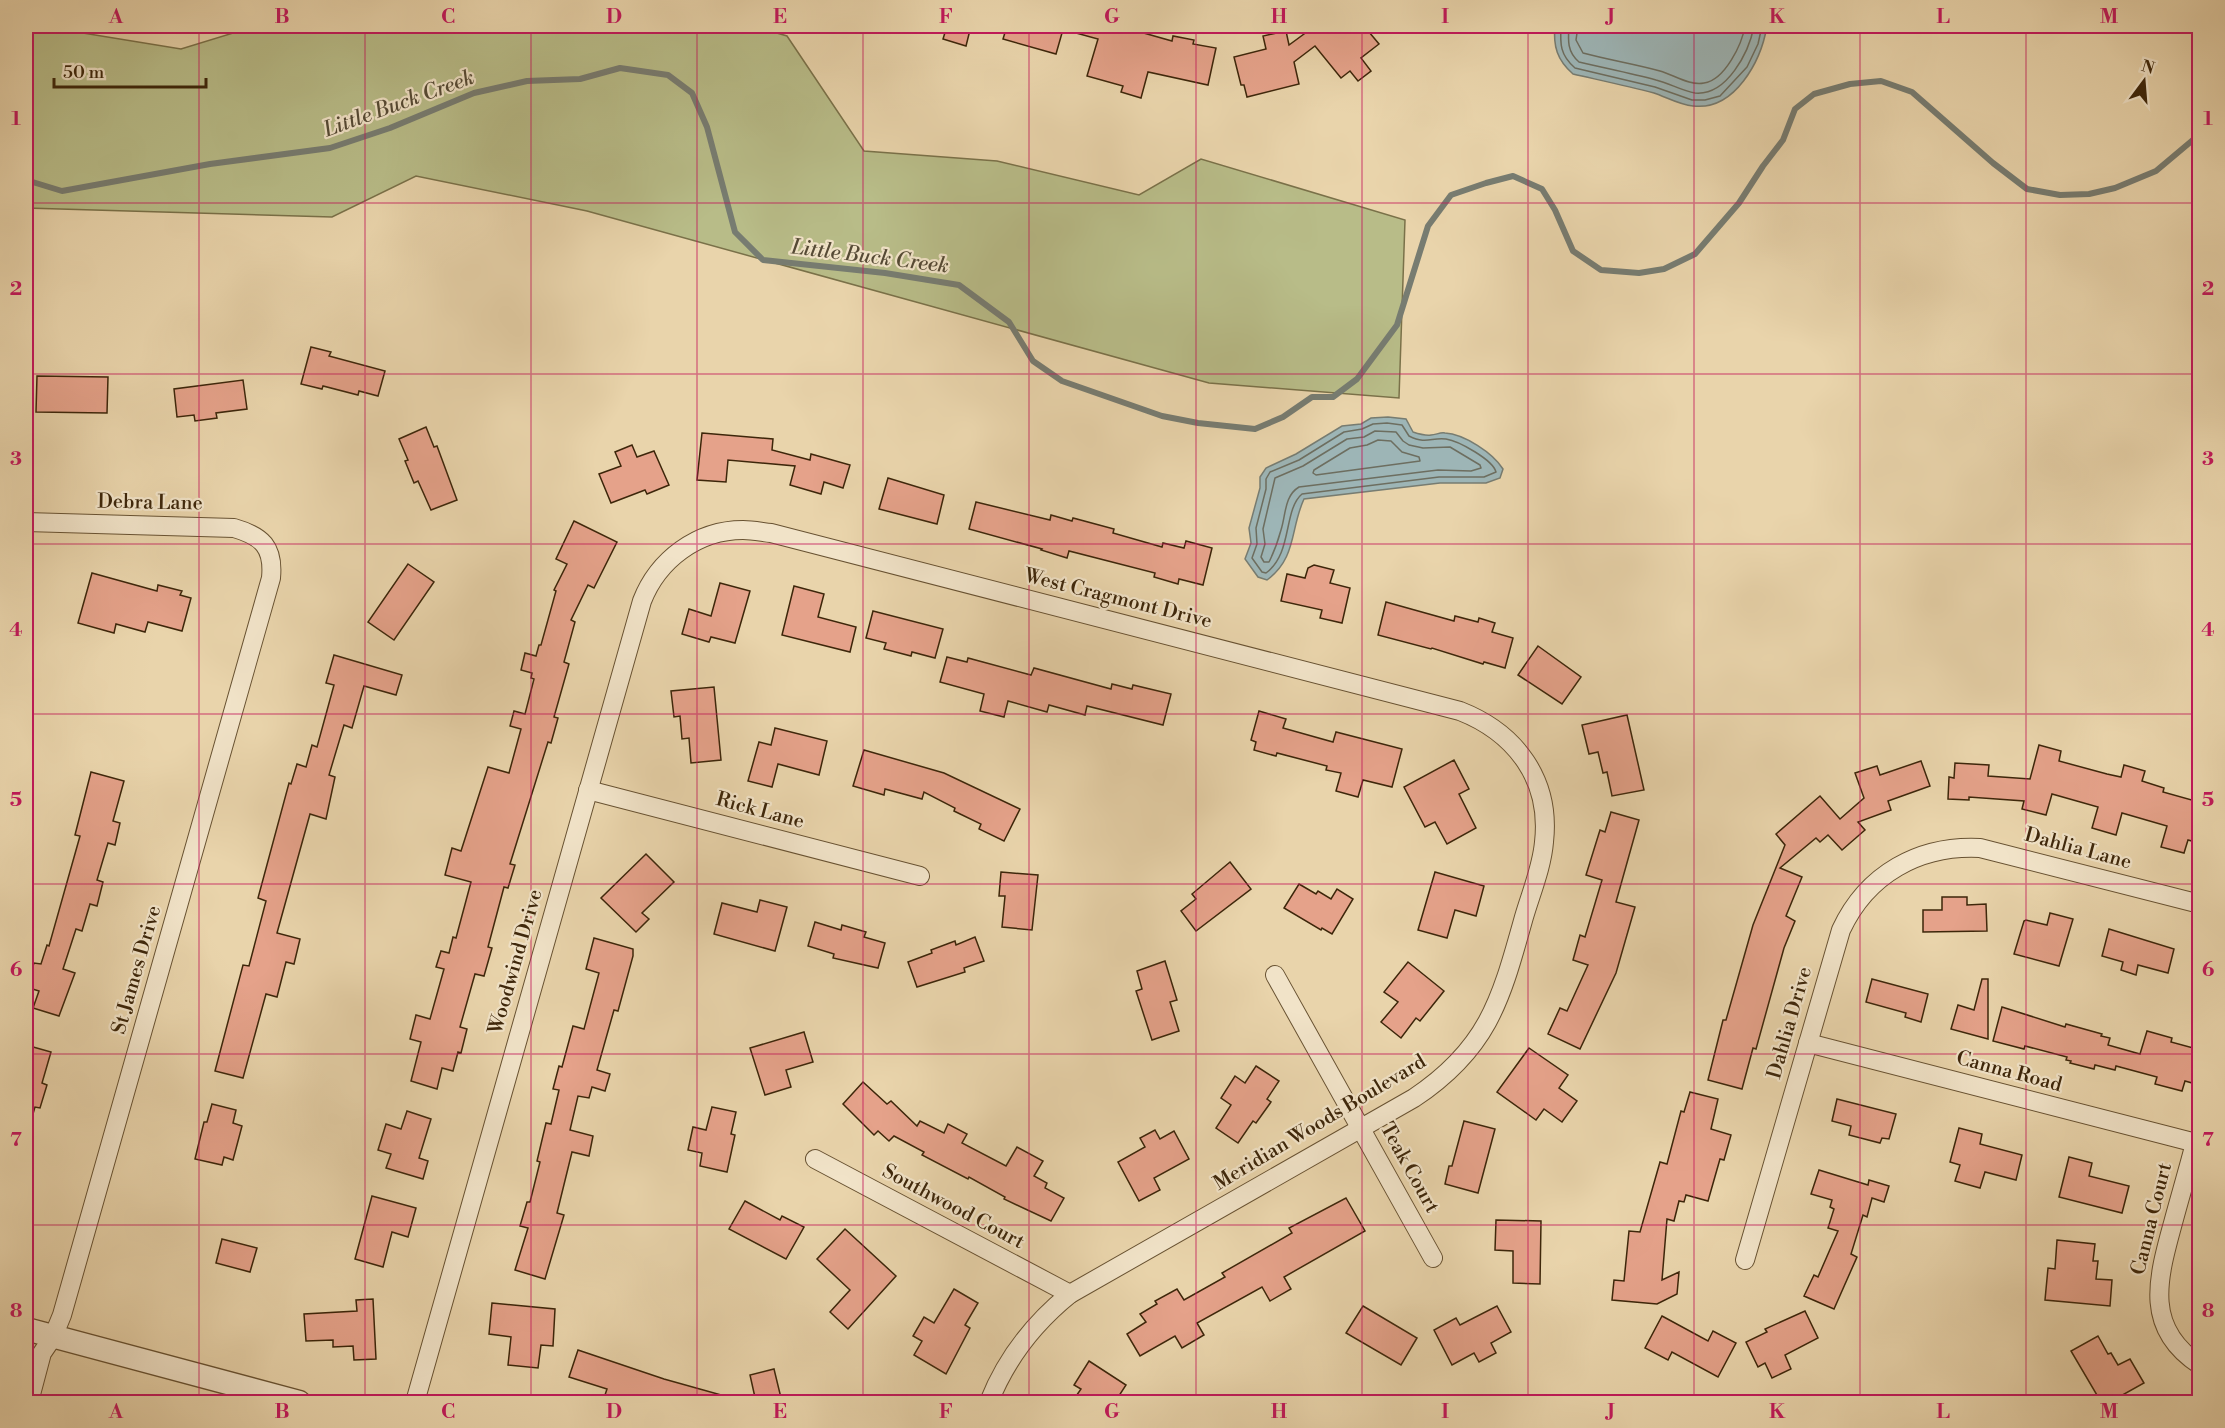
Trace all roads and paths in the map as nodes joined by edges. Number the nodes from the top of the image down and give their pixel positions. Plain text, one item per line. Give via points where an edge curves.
1 (26, 522) edge
2 (266, 546) joint
3 (685, 547) joint
4 (1525, 760) joint
5 (588, 790) junction
6 (1945, 850) joint
7 (920, 876) dead end
8 (2199, 904) edge
9 (1275, 975) dead end
10 (1808, 1043) junction
11 (1360, 1128) junction
12 (2197, 1144) edge
13 (815, 1159) dead end
14 (1434, 1258) dead end
15 (1745, 1260) dead end
16 (1070, 1294) junction
17 (26, 1329) edge
18 (53, 1337) junction
19 (2199, 1365) edge
20 (29, 1402) edge
21 (300, 1402) edge
22 (415, 1402) edge
23 (989, 1402) edge

1 - 2 street, Debra Lane via 234,528 251,533
2 - 18 street, St James Drive via 271,578
3 - 4 street, West Cragmont Drive via 726,531 782,536 1460,711 1497,730
3 - 5 street, Woodwind Drive via 660,568 642,601
4 - 11 street, Meridian Woods Boulevard via 1542,800 1544,842 1496,1008 1476,1041 1451,1070 1414,1098
5 - 7 street, Rick Lane
5 - 22 street, Woodwind Drive
6 - 8 street, Dahlia Lane via 1991,849
6 - 10 street, Dahlia Drive via 1920,855 1895,867 1872,884 1854,906 1838,939
9 - 11 street, Teak Court
10 - 12 street, Canna Road
10 - 15 street, Dahlia Drive
11 - 14 street, Teak Court
11 - 16 street, Meridian Woods Boulevard
12 - 19 street, Canna Court via 2161,1268 2158,1296 2168,1330 2178,1346
13 - 16 street, Southwood Court
16 - 23 street, Meridian Woods Boulevard via 1028,1334 1006,1366
17 - 18 street
18 - 20 street, St James Drive via 42,1353
18 - 21 street

